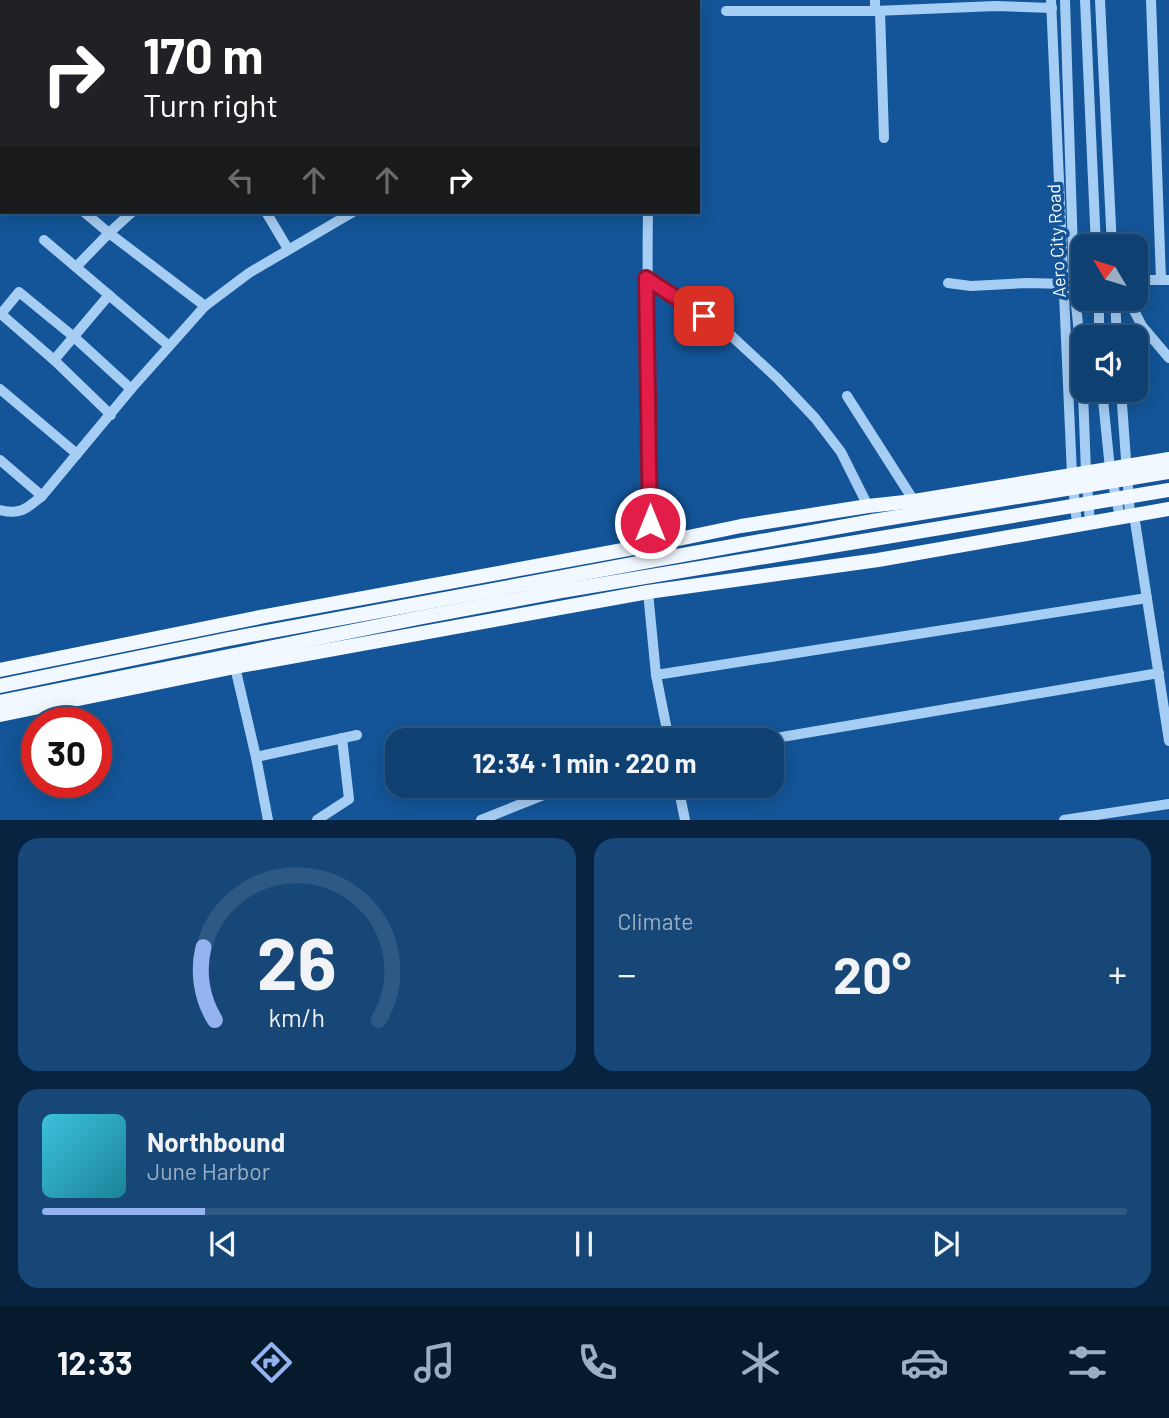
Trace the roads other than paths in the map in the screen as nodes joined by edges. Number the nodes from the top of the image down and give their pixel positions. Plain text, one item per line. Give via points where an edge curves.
1 (1065, 0) edge
2 (1085, 0) edge
3 (1100, 0) edge
4 (1151, 0) edge
5 (996, 3) edge
6 (1052, 4) edge
7 (877, 7) edge
8 (726, 11) dead end
9 (884, 138) dead end
10 (86, 214) edge
11 (130, 214) edge
12 (267, 214) edge
13 (330, 214) edge
14 (351, 214) edge
15 (648, 214) edge
16 (336, 223) junction
17 (108, 233) junction
18 (1095, 234) edge
19 (1111, 234) edge
20 (44, 240) dead end
21 (288, 249) junction
22 (76, 267) junction
23 (646, 278) junction
24 (1165, 280) edge
25 (948, 283) dead end
26 (1068, 284) junction
27 (109, 295) junction
28 (205, 306) junction
29 (1135, 312) edge
30 (0, 314) edge
31 (74, 337) junction
32 (169, 346) junction
33 (1169, 358) edge
34 (54, 360) junction
35 (0, 389) edge
36 (131, 389) junction
37 (847, 396) dead end
38 (1103, 402) edge
39 (1122, 402) edge
40 (111, 415) junction
41 (77, 454) junction
42 (0, 460) edge
43 (1169, 460) edge
44 (1126, 466) junction
45 (1110, 469) junction
46 (1169, 472) edge
47 (1079, 474) junction
48 (1169, 491) edge
49 (41, 496) junction
50 (914, 501) junction
51 (868, 506) junction
52 (1169, 509) edge
53 (0, 510) edge
54 (1128, 515) junction
55 (1084, 523) junction
56 (650, 545) junction
57 (558, 585) junction
58 (648, 592) junction
59 (1147, 598) junction
60 (235, 667) junction
61 (0, 670) edge
62 (1159, 673) junction
63 (656, 675) junction
64 (0, 686) edge
65 (1165, 693) edge
66 (0, 702) edge
67 (0, 715) edge
68 (667, 728) edge
69 (357, 735) dead end
70 (784, 737) edge
71 (342, 738) junction
72 (1169, 741) edge
73 (256, 757) junction
74 (536, 798) edge
75 (680, 798) edge
76 (1169, 804) edge
77 (268, 820) edge
78 (317, 820) edge
79 (481, 820) edge
80 (685, 820) edge
81 (1065, 820) edge

1 - 26 street, Aero City Road
2 - 18 street
3 - 19 street
4 - 24 street
5 - 6 street
5 - 7 street
6 - 26 street
7 - 8 street
7 - 9 street
10 - 17 street
11 - 17 street
12 - 21 street
13 - 16 street
14 - 16 street
15 - 23 street
16 - 21 street
17 - 22 street
17 - 28 street
20 - 22 street
21 - 28 street
22 - 27 street
23 - 51 street via 724,329 778,379 841,452
23 - 56 street
25 - 26 street
26 - 47 street
27 - 31 street
27 - 32 street
28 - 32 street
29 - 33 street
30 - 31 street via 19,292
30 - 34 street
31 - 34 street
31 - 36 street
32 - 36 street
34 - 40 street
35 - 41 street
36 - 40 street
37 - 50 street
38 - 45 street
39 - 44 street
40 - 41 street
41 - 49 street
42 - 49 street
43 - 44 main road
44 - 45 main road
44 - 54 street
45 - 47 main road
45 - 54 street
46 - 57 main road via 860,523
47 - 50 main road
47 - 55 street
48 - 57 main road
49 - 53 street via 15,513
50 - 51 main road
51 - 56 main road
52 - 54 main road
54 - 55 main road
54 - 59 street
55 - 58 main road via 878,560
56 - 61 main road
57 - 64 main road via 243,637
57 - 66 main road via 418,618
58 - 60 main road
58 - 63 street
59 - 62 street
59 - 63 street
60 - 67 main road
60 - 73 street
62 - 65 street
62 - 70 street
63 - 68 street
65 - 72 street
69 - 71 street
71 - 73 street
71 - 78 street via 349,799
73 - 77 street
74 - 79 street
75 - 80 street
76 - 81 street

